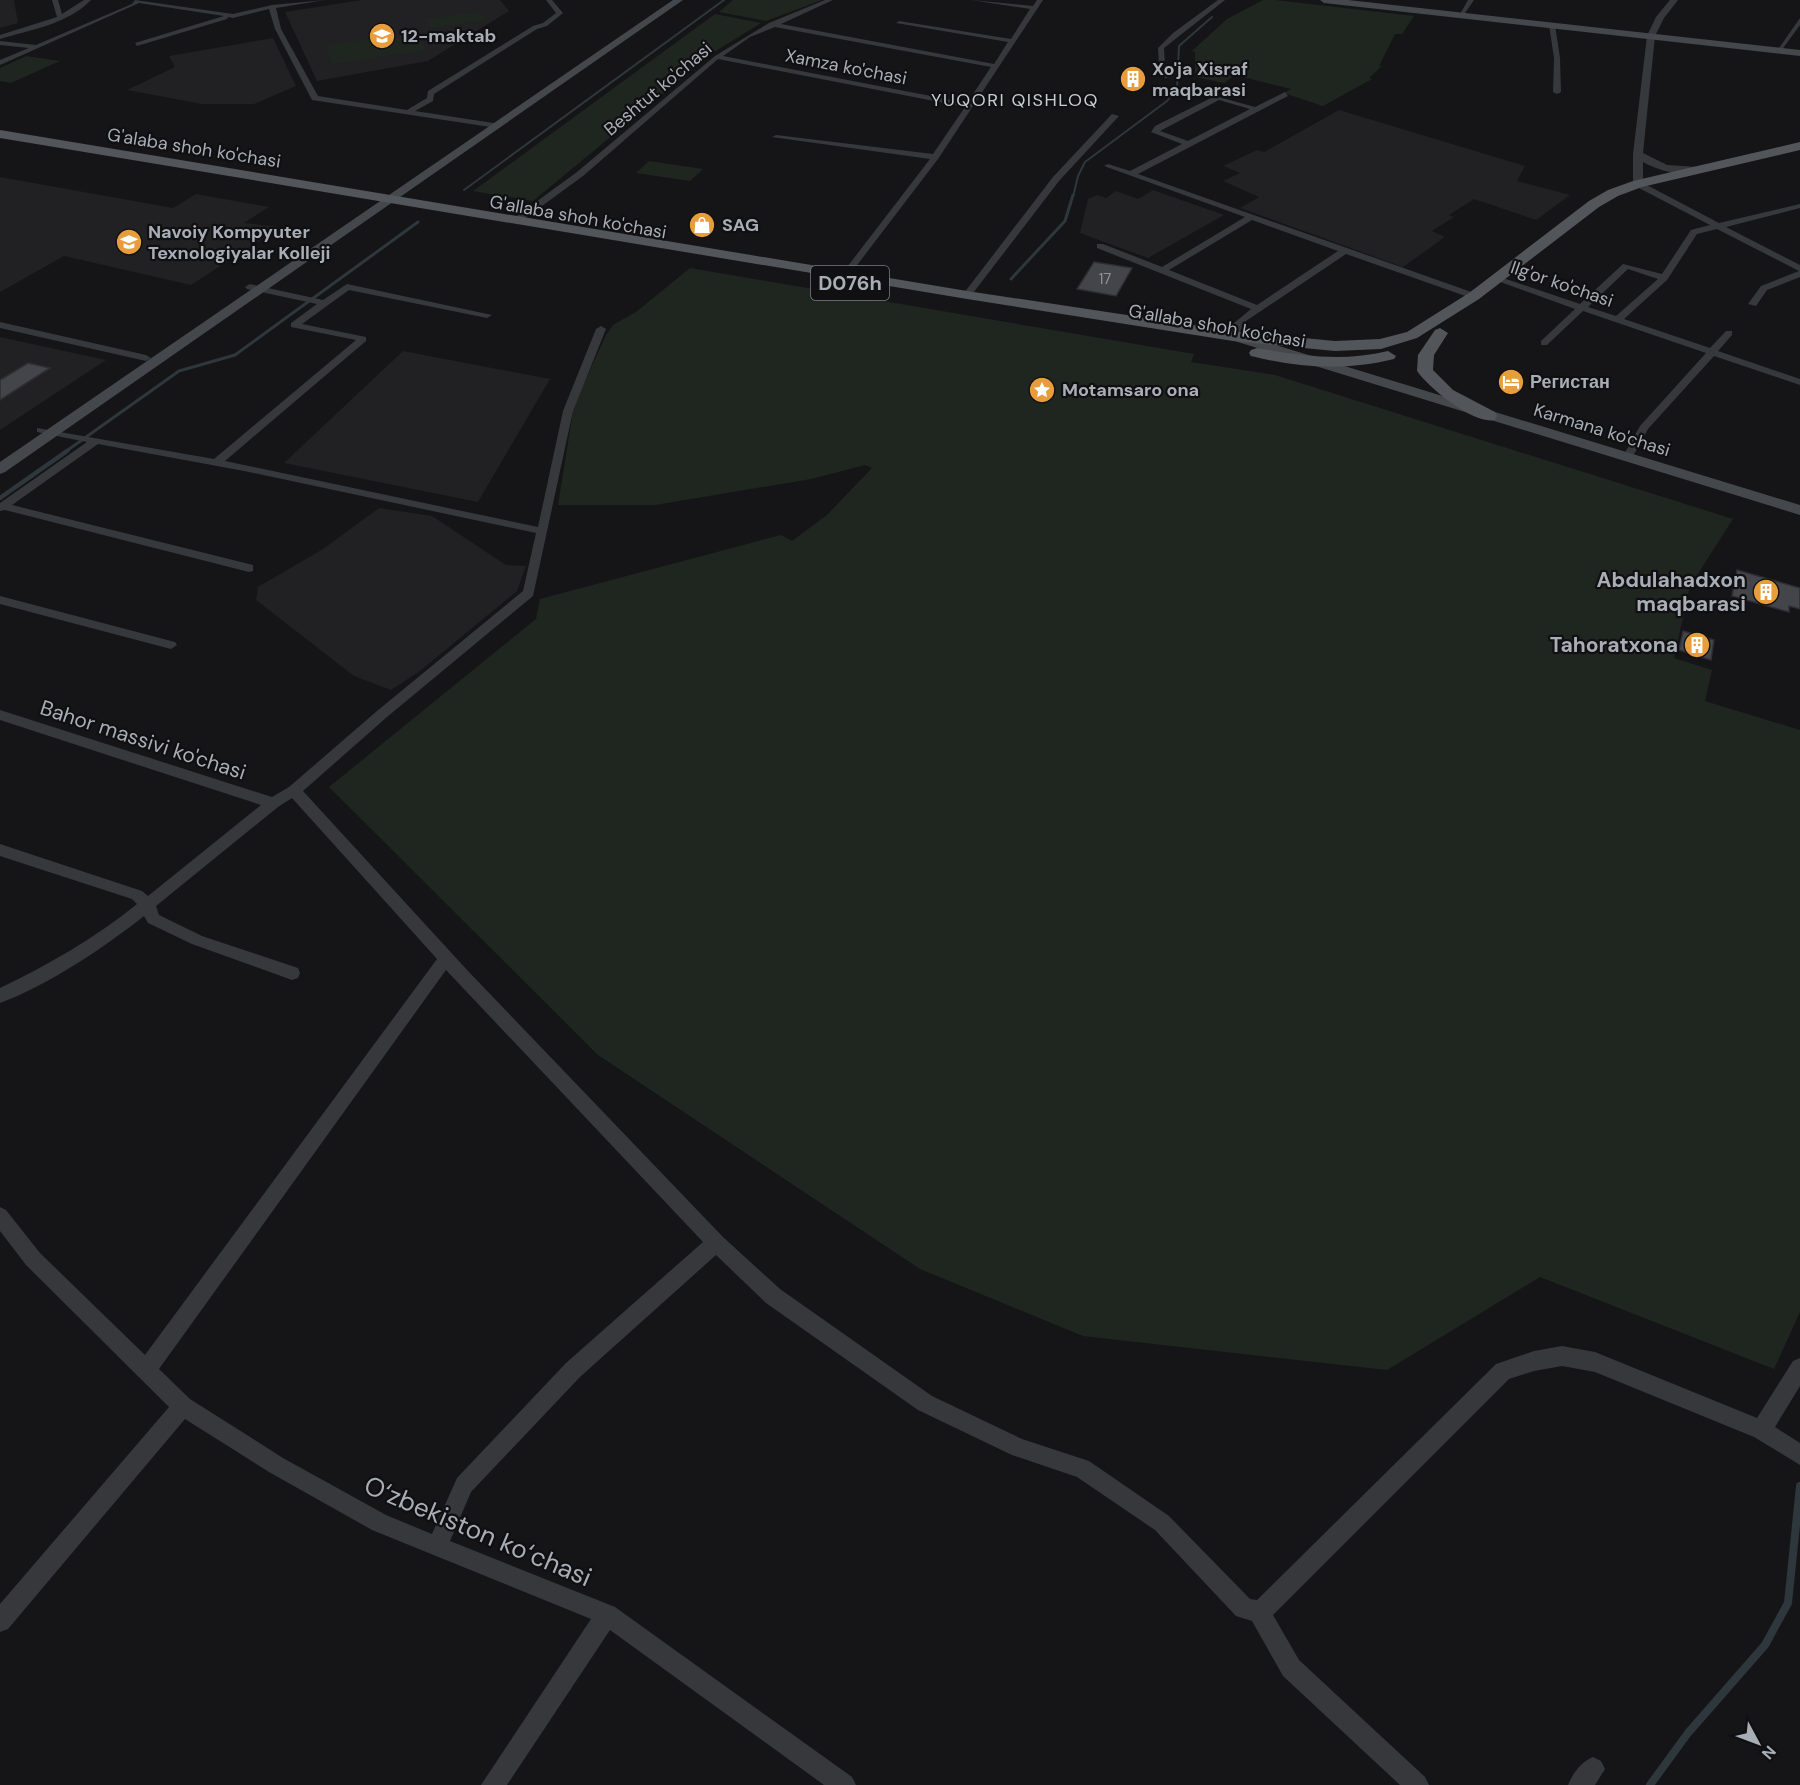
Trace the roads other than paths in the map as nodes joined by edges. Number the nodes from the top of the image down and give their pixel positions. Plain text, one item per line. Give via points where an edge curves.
1 (56, 0) edge
2 (88, 0) edge
3 (138, 0) edge
4 (322, 0) edge
5 (549, 0) edge
6 (669, 0) edge
7 (679, 0) edge
8 (830, 0) edge
9 (974, 0) edge
10 (1040, 0) edge
11 (1222, 0) edge
12 (1324, 0) edge
13 (1358, 0) edge
14 (1471, 0) edge
15 (1674, 0) edge
16 (1348, 1) edge
17 (272, 7) junction
18 (1034, 8) junction
19 (1461, 13) junction
20 (60, 16) junction
21 (233, 16) junction
22 (1800, 20) edge
23 (771, 24) junction
24 (899, 24) dead end
25 (1552, 25) junction
26 (1652, 34) junction
27 (0, 36) edge
28 (1012, 41) junction
29 (0, 43) edge
30 (137, 44) dead end
31 (37, 47) junction
32 (1781, 48) junction
33 (1800, 50) edge
34 (717, 57) junction
35 (0, 63) edge
36 (995, 66) junction
37 (1167, 77) dead end
38 (1557, 92) dead end
39 (1285, 94) dead end
40 (969, 106) junction
41 (1256, 109) junction
42 (409, 112) junction
43 (1115, 116) dead end
44 (493, 125) junction
45 (0, 134) edge
46 (776, 137) dead end
47 (0, 141) edge
48 (1188, 144) junction
49 (1800, 146) edge
50 (1638, 154) junction
51 (935, 157) junction
52 (1108, 166) dead end
53 (1698, 170) junction
54 (1131, 174) junction
55 (1638, 184) junction
56 (337, 197) joint
57 (384, 201) junction
58 (1800, 206) edge
59 (1253, 216) junction
60 (517, 220) junction
61 (1716, 226) junction
62 (1100, 246) dead end
63 (1347, 249) junction
64 (1162, 271) junction
65 (1800, 271) edge
66 (845, 275) junction
67 (1664, 278) junction
68 (1497, 279) junction
69 (255, 288) junction
70 (967, 295) junction
71 (1474, 296) junction
72 (322, 303) junction
73 (1752, 304) dead end
74 (1581, 308) junction
75 (1258, 309) junction
76 (487, 315) dead end
77 (1617, 321) junction
78 (0, 324) edge
79 (601, 329) dead end
80 (1440, 333) junction
81 (1729, 333) dead end
82 (1233, 336) junction
83 (1544, 343) dead end
84 (1712, 353) junction
85 (146, 358) junction
86 (1323, 365) junction
87 (1800, 382) edge
88 (1489, 416) junction
89 (47, 432) junction
90 (95, 441) junction
91 (0, 458) edge
92 (1628, 458) junction
93 (216, 463) junction
94 (0, 469) edge
95 (1, 507) edge
96 (1800, 510) edge
97 (542, 531) junction
98 (249, 568) dead end
99 (0, 600) edge
100 (171, 645) dead end
101 (0, 716) edge
102 (294, 791) junction
103 (273, 803) junction
104 (0, 850) edge
105 (148, 906) junction
106 (446, 958) junction
107 (292, 973) dead end
108 (0, 996) edge
109 (0, 1216) edge
110 (716, 1243) junction
111 (1800, 1368) edge
112 (147, 1369) junction
113 (183, 1406) junction
114 (1761, 1430) junction
115 (1800, 1455) edge
116 (437, 1546) junction
117 (1258, 1612) junction
118 (607, 1615) junction
119 (0, 1621) edge
120 (493, 1785) edge
121 (844, 1785) edge
122 (1417, 1785) edge

1 - 20 street
2 - 20 street
3 - 21 street
3 - 31 street
4 - 17 street
5 - 42 street via 560,13 431,93 430,99
6 - 44 main road
7 - 44 main road
8 - 23 street, Beshtut ko'chasi
9 - 18 street
10 - 18 street
11 - 37 street via 1172,35 1161,48
12 - 16 main road
13 - 19 main road
14 - 19 street
15 - 26 street
16 - 19 main road
17 - 21 street
17 - 42 street via 278,29 315,98
18 - 28 street
19 - 25 main road
19 - 26 main road
20 - 27 street
21 - 30 street
22 - 32 street
23 - 34 street, Beshtut ko'chasi
23 - 36 street
24 - 28 street
25 - 26 main road
25 - 38 street
26 - 32 main road
26 - 50 street
28 - 36 street
29 - 31 street
31 - 35 street
32 - 33 main road
34 - 40 street, Xamza ko'chasi
34 - 60 street, Beshtut ko'chasi via 580,174
36 - 40 street
39 - 41 street
40 - 51 street
41 - 48 street
41 - 48 street via 1218,98 1155,132
42 - 44 street
43 - 70 street via 1056,179
44 - 57 main road
45 - 57 main road, G'alaba shoh ko'chasi
46 - 51 street
47 - 56 main road, G'alaba shoh ko'chasi
48 - 54 street
49 - 53 main road
50 - 53 street via 1667,168
50 - 55 street
51 - 66 street
52 - 54 street
53 - 55 main road
54 - 59 street
55 - 61 street
55 - 68 main road via 1594,204
56 - 57 main road, G'allaba shoh ko'chasi
57 - 60 main road, G'allaba shoh ko'chasi / D076h
57 - 69 main road
57 - 86 main road, G'allaba shoh ko'chasi / D076h
58 - 61 street, Ilg'or ko'chasi
59 - 63 street
59 - 64 street
60 - 66 main road, G'allaba shoh ko'chasi / D076h
61 - 65 street
61 - 67 street, Ilg'or ko'chasi via 1694,232
62 - 64 street
63 - 71 street
63 - 75 street
64 - 75 street
65 - 73 street via 1764,288
66 - 70 main road, G'allaba shoh ko'chasi / D076h
67 - 74 street via 1626,266
67 - 77 street, Ilg'or ko'chasi
68 - 71 main road
68 - 74 street, Ilg'or ko'chasi
69 - 72 street
69 - 85 main road
69 - 89 main road
70 - 82 main road, G'allaba shoh ko'chasi / D076h
71 - 80 main road
71 - 82 main road via 1412,335 1381,344 1335,346
72 - 76 street via 347,287
72 - 93 street via 294,325 363,339
74 - 77 street, Ilg'or ko'chasi
74 - 83 street
75 - 82 street via 1237,325
77 - 84 street, Ilg'or ko'chasi
78 - 85 street
79 - 97 street via 568,411
80 - 86 main road via 1419,346 1382,358
80 - 88 main road via 1426,355 1425,371 1447,393
81 - 84 street
82 - 86 main road, G'allaba shoh ko'chasi / D076h
84 - 87 street, Ilg'or ko'chasi
84 - 92 street via 1644,428
85 - 89 main road
86 - 88 main road, Karmana ko'chasi / D076h
88 - 92 main road, Karmana ko'chasi / D076h
89 - 90 street
89 - 91 main road
89 - 94 main road
90 - 93 street
90 - 95 street
92 - 96 main road, Karmana ko'chasi / D076h
93 - 97 street
95 - 98 street
97 - 102 street via 529,593
99 - 100 street
101 - 103 street, Bahor massivi ko'chasi
102 - 103 street
102 - 106 street
103 - 105 street
104 - 105 street via 137,895
105 - 107 street via 153,919 197,940
105 - 108 street via 43,975
106 - 110 street
106 - 112 street
109 - 112 street, O‘zbekiston ko‘chasi via 33,1258
110 - 116 street via 573,1370 464,1485
110 - 117 street via 773,1296 925,1403 1019,1448 1082,1468 1162,1523 1245,1608
111 - 114 street
112 - 113 street, O‘zbekiston ko‘chasi
113 - 116 street, O‘zbekiston ko‘chasi via 380,1524
113 - 119 street
114 - 115 street
114 - 117 street via 1595,1362 1562,1356 1503,1371 1272,1603
116 - 118 street, O‘zbekiston ko‘chasi
117 - 122 street via 1291,1668
118 - 120 street
118 - 121 street, O‘zbekiston ko‘chasi

